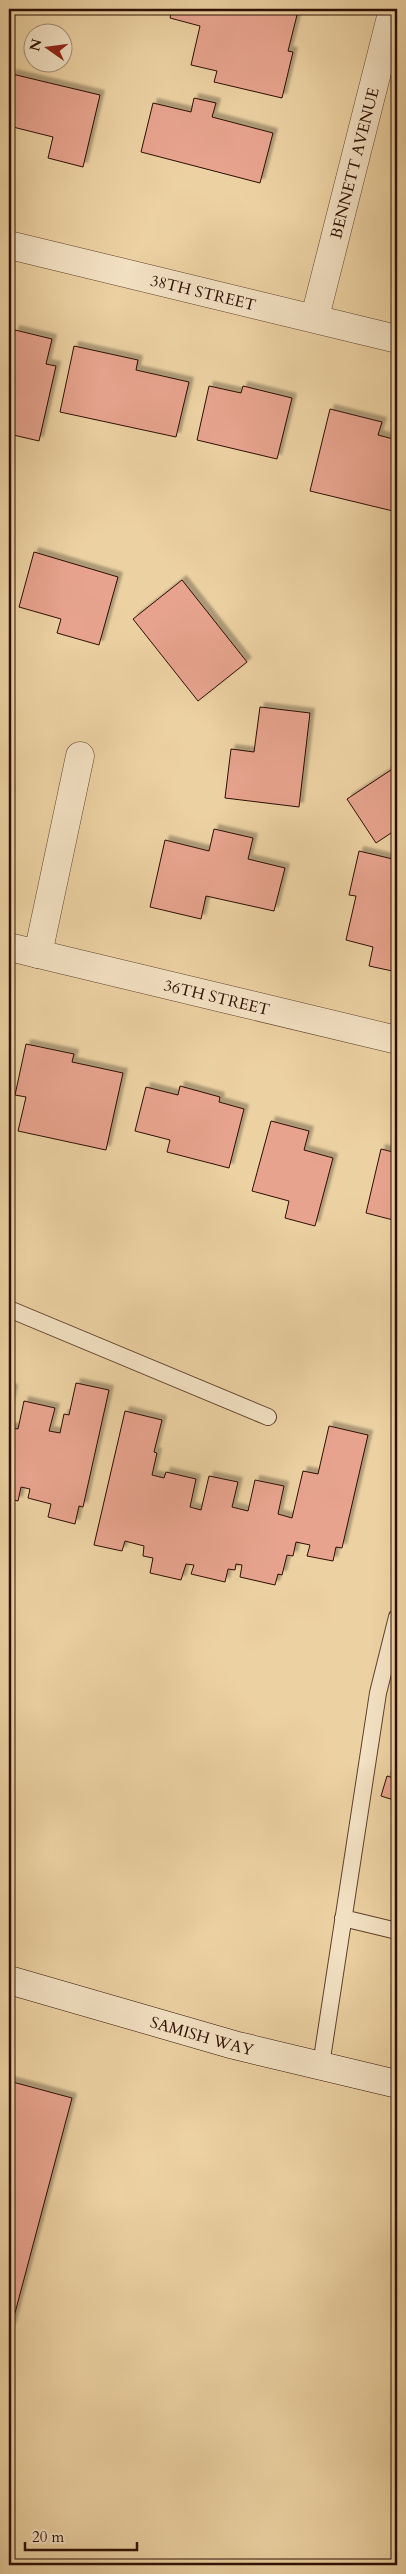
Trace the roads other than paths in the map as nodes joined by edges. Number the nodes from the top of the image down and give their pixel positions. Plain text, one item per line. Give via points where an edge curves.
1 (393, 9) edge
2 (9, 245) edge
3 (315, 317) junction
4 (397, 339) edge
5 (80, 756) dead end
6 (9, 947) edge
7 (38, 954) junction
8 (397, 1040) edge
9 (9, 1309) edge
10 (268, 1417) dead end
11 (397, 1617) edge
12 (343, 1918) junction
13 (397, 1931) edge
14 (9, 1980) edge
15 (321, 2066) junction
16 (397, 2084) edge

1 - 3 street, BENNETT AVENUE
2 - 3 street, 38TH STREET
3 - 4 street, 38TH STREET
5 - 7 street
6 - 7 street, 36TH STREET
7 - 8 street, 36TH STREET
9 - 10 lane
11 - 12 lane via 378,1693
12 - 13 lane
12 - 15 lane
14 - 15 street, SAMISH WAY via 234,2045
15 - 16 street, SAMISH WAY

